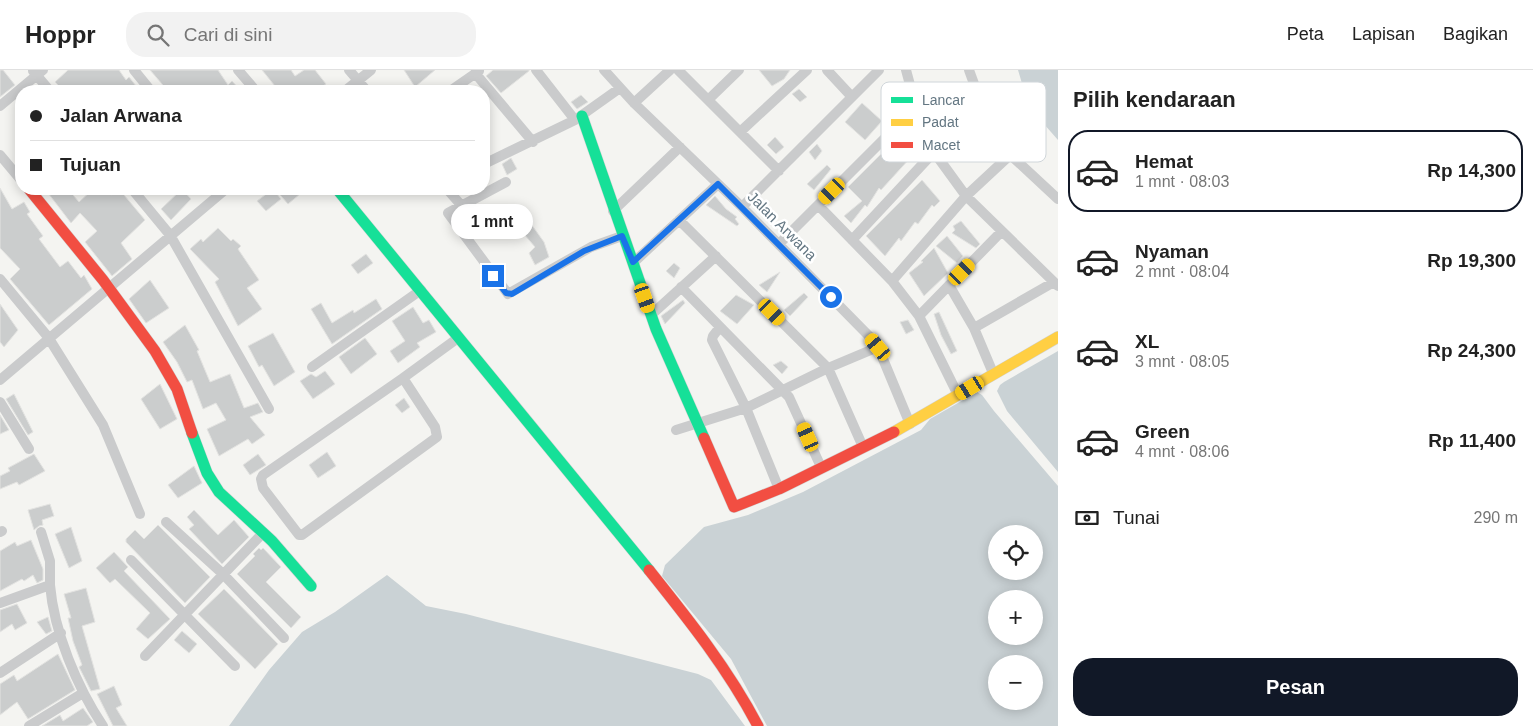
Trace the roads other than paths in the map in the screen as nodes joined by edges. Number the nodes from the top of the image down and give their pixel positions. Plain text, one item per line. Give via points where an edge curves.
1 (134, 70) edge
2 (238, 70) edge
3 (349, 70) edge
4 (371, 70) edge
5 (536, 70) edge
6 (604, 70) edge
7 (670, 70) edge
8 (678, 70) edge
9 (739, 70) edge
10 (806, 70) edge
11 (826, 70) edge
12 (879, 70) edge
13 (969, 70) edge
14 (38, 72) edge
15 (477, 72) edge
16 (358, 80) junction
17 (973, 82) edge
18 (23, 85) edge
19 (46, 85) edge
20 (146, 85) edge
21 (251, 85) edge
22 (352, 85) edge
23 (362, 85) edge
24 (459, 85) edge
25 (487, 85) edge
26 (490, 88) edge
27 (620, 88) junction
28 (15, 93) edge
29 (852, 97) junction
30 (708, 100) junction
31 (634, 104) junction
32 (0, 106) edge
33 (579, 118) junction
34 (740, 132) junction
35 (881, 141) edge
36 (533, 142) junction
37 (680, 147) junction
38 (0, 155) edge
39 (490, 160) edge
40 (925, 162) edge
41 (941, 162) edge
42 (1003, 162) edge
43 (1016, 162) edge
44 (780, 170) junction
45 (15, 173) edge
46 (506, 182) dead end
47 (718, 184) junction
48 (490, 190) edge
49 (34, 195) edge
50 (137, 195) edge
51 (219, 195) edge
52 (342, 195) edge
53 (453, 195) edge
54 (481, 195) edge
55 (966, 196) junction
56 (1058, 199) edge
57 (461, 205) junction
58 (818, 205) junction
59 (742, 207) junction
60 (614, 211) junction
61 (679, 220) junction
62 (1001, 232) junction
63 (170, 235) junction
64 (622, 236) junction
65 (852, 240) junction
66 (779, 244) junction
67 (716, 256) junction
68 (633, 262) junction
69 (0, 279) edge
70 (892, 281) junction
71 (1056, 284) edge
72 (949, 285) junction
73 (110, 286) junction
74 (681, 287) junction
75 (421, 290) junction
76 (651, 315) junction
77 (918, 316) junction
78 (720, 327) junction
79 (974, 328) junction
80 (48, 337) junction
81 (1058, 337) edge
82 (458, 338) junction
83 (878, 347) junction
84 (312, 367) dead end
85 (828, 368) junction
86 (993, 373) junction
87 (403, 378) junction
88 (0, 380) edge
89 (783, 390) junction
90 (958, 395) junction
91 (0, 402) edge
92 (746, 408) junction
93 (269, 409) dead end
94 (697, 424) junction
95 (910, 424) junction
96 (676, 430) dead end
97 (863, 447) junction
98 (29, 449) dead end
99 (821, 467) junction
100 (779, 489) junction
101 (140, 514) dead end
102 (166, 522) dead end
103 (41, 532) dead end
104 (263, 533) junction
105 (131, 560) dead end
106 (223, 574) junction
107 (50, 585) junction
108 (311, 586) dead end
109 (0, 603) edge
110 (185, 615) junction
111 (60, 633) junction
112 (284, 638) dead end
113 (145, 656) dead end
114 (235, 666) dead end
115 (0, 673) edge
116 (83, 693) junction
117 (29, 726) edge
118 (103, 726) edge
119 (758, 726) edge

1 - 20 street
2 - 21 street
3 - 16 street
4 - 16 street
5 - 33 street
6 - 27 street, Jalan Arwana
7 - 31 street
8 - 30 street
9 - 30 street
10 - 34 street
11 - 29 street
12 - 29 street
13 - 17 street
14 - 18 street
14 - 19 street
15 - 24 street
15 - 25 street
16 - 22 street
16 - 23 street
26 - 36 street
27 - 31 street, Jalan Arwana
27 - 33 street
28 - 32 street
29 - 44 street
30 - 34 street
31 - 37 street, Jalan Arwana
33 - 36 street
33 - 60 street
34 - 44 street
35 - 58 street
36 - 39 street
37 - 47 street, Jalan Arwana
37 - 60 street
38 - 45 street
40 - 65 street
41 - 55 street
42 - 55 street
43 - 56 street
44 - 59 street
46 - 48 street
47 - 59 street, Jalan Arwana
47 - 61 street
49 - 73 street
50 - 63 street
51 - 63 street
52 - 75 street
53 - 57 street
54 - 57 street
55 - 62 street
55 - 70 street
57 - 64 street via 448,214 508,294 591,247
58 - 65 street
58 - 66 street
59 - 66 street, Jalan Arwana
60 - 64 street
61 - 67 street
61 - 68 street
62 - 71 street
62 - 72 street
63 - 73 street
63 - 93 street
64 - 68 street
65 - 70 street
66 - 83 street, Jalan Arwana
67 - 74 street
67 - 85 street
68 - 76 street
69 - 80 street
70 - 77 street
71 - 79 street
72 - 77 street
72 - 79 street
73 - 80 street
73 - 104 street via 176,386 204,466 214,485
74 - 76 street
74 - 78 street
75 - 82 street
75 - 84 street
76 - 94 street
77 - 90 street
78 - 89 street
78 - 92 street via 712,340
79 - 86 street
80 - 88 street
80 - 101 street via 103,425
81 - 86 street
82 - 87 street
82 - 119 street via 692,623 738,688
83 - 85 street
83 - 95 street, Jalan Arwana
85 - 89 street
85 - 97 street
86 - 90 street
87 - 87 street via 263,475 263,488 298,535 437,437 435,427
89 - 92 street
89 - 99 street
90 - 95 street
91 - 98 street
92 - 94 street
92 - 100 street
94 - 96 street
94 - 100 street via 734,507
95 - 97 street
97 - 99 street
99 - 100 street
102 - 106 street
103 - 107 street via 50,561
104 - 106 street
104 - 108 street
105 - 110 street
106 - 110 street
106 - 112 street
107 - 109 street
107 - 111 street
110 - 113 street
110 - 114 street
111 - 115 street
111 - 116 street
116 - 117 street
116 - 118 street

